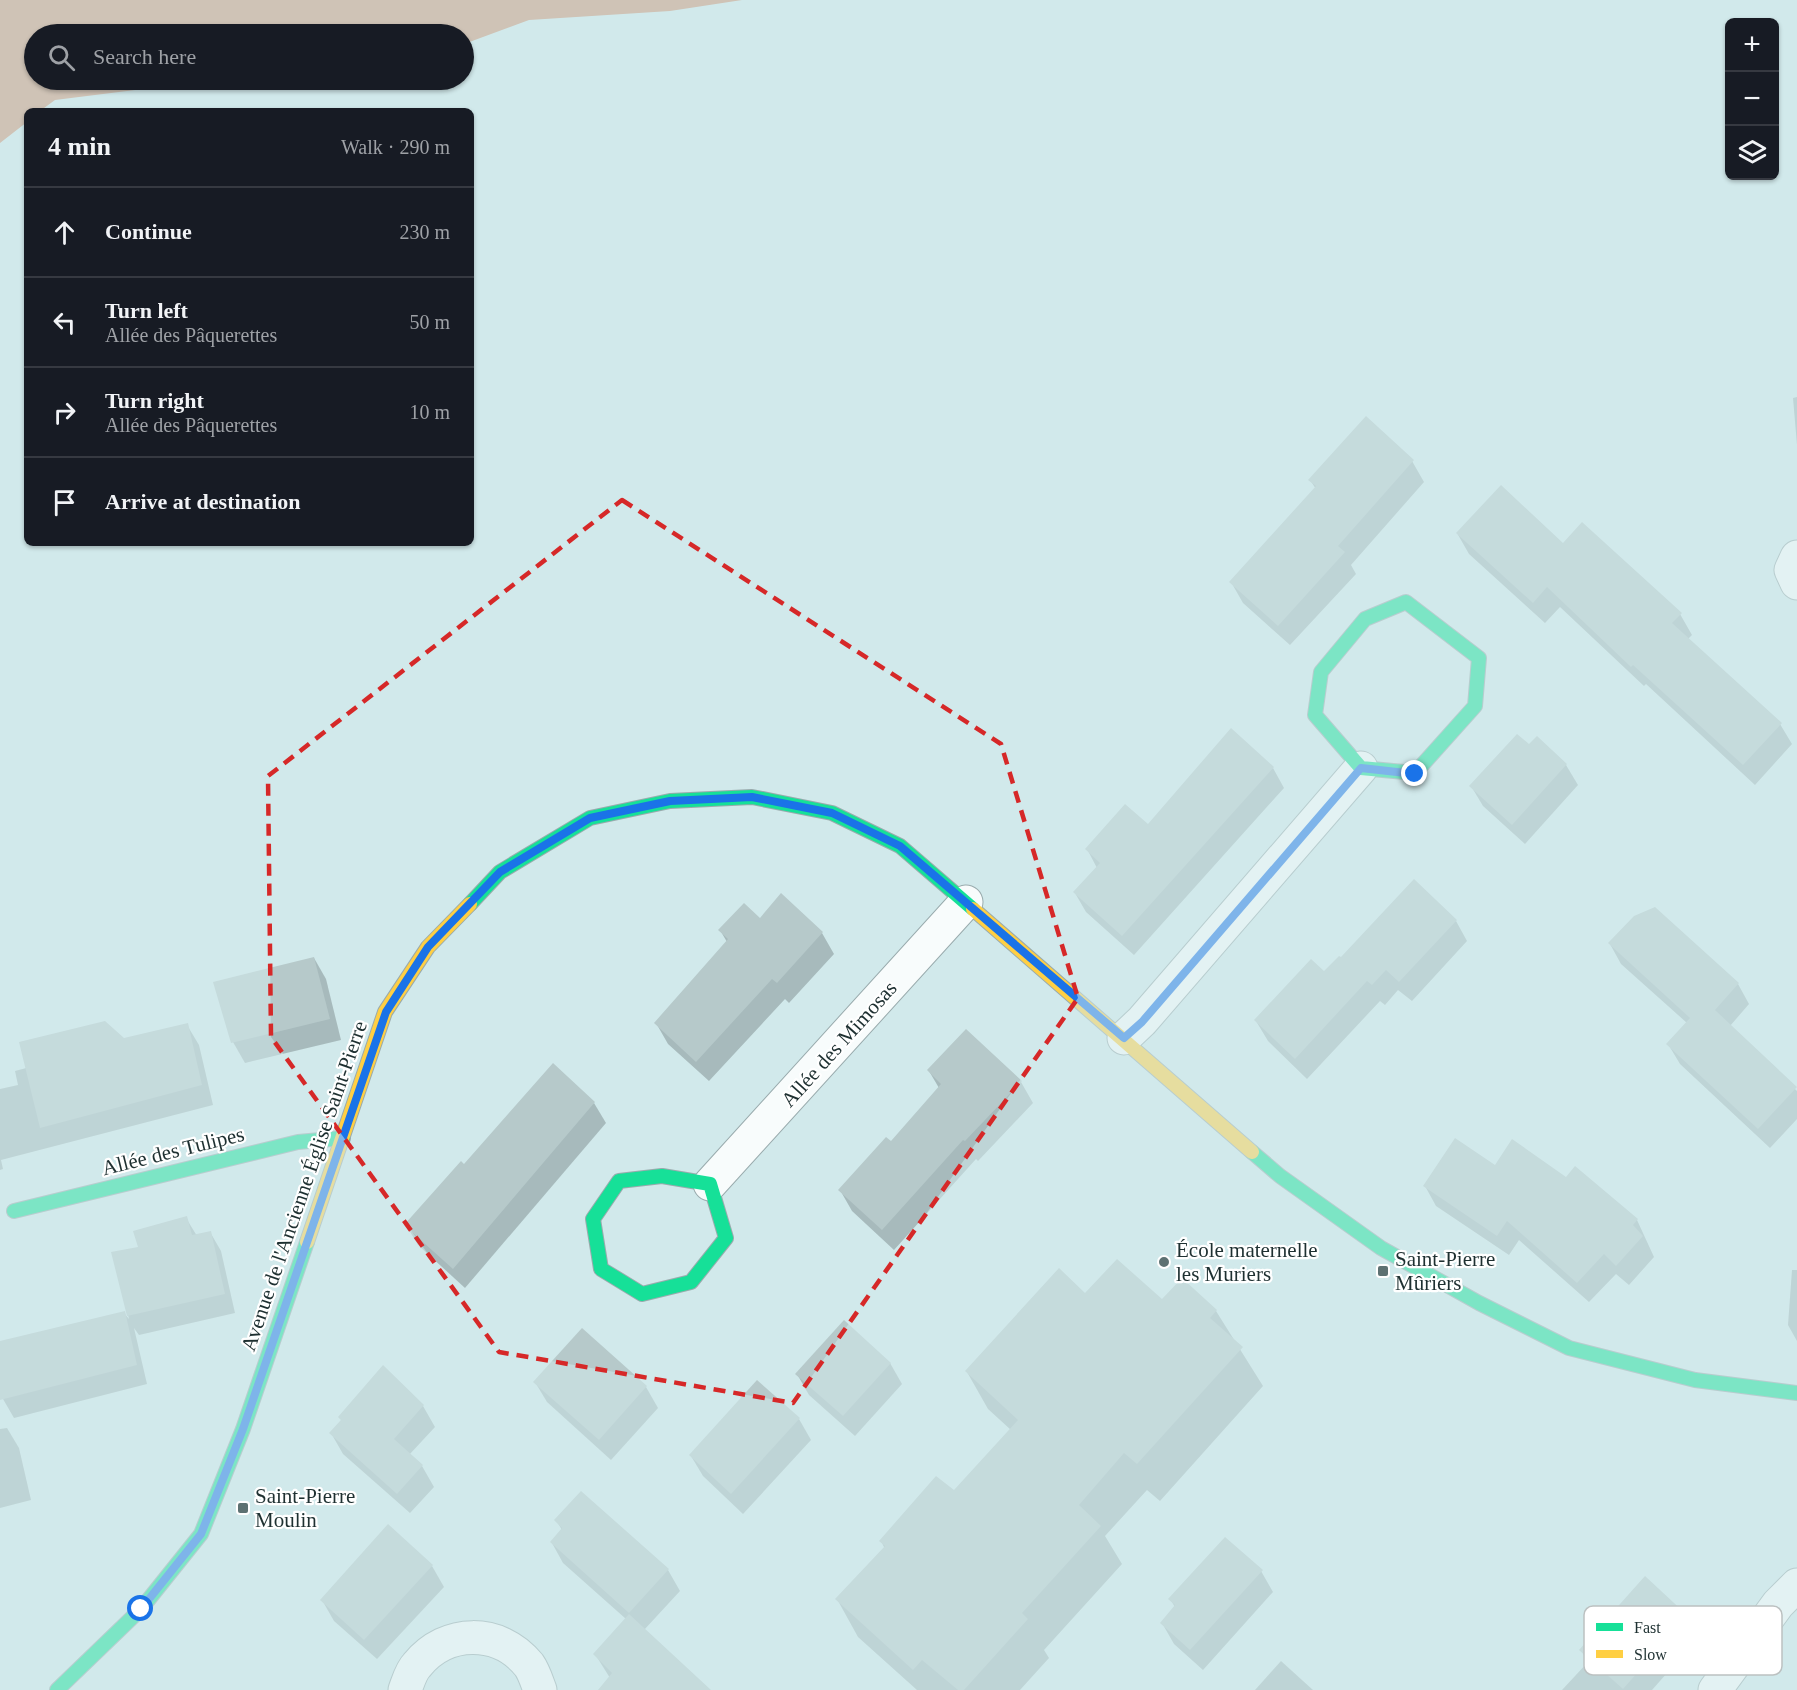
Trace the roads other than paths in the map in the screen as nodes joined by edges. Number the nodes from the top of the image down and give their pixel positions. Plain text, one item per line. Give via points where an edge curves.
1 (1797, 557) edge
2 (1797, 583) edge
3 (1361, 768) junction
4 (966, 902) junction
5 (1124, 1038) junction
6 (343, 1138) junction
7 (711, 1184) junction
8 (14, 1212) dead end
9 (1797, 1393) edge
10 (1797, 1585) edge
11 (1777, 1606) edge
12 (1726, 1675) edge
13 (57, 1690) edge
14 (405, 1690) edge
15 (540, 1690) edge
16 (1715, 1690) edge

1 - 2 street via 1791,570
3 - 3 street via 1415,774 1475,706 1479,658 1406,602 1365,619 1321,672 1315,715
3 - 5 street
4 - 5 street, Avenue de l'Ancienne Église Saint-Pierre
4 - 6 street, Avenue de l'Ancienne Église Saint-Pierre via 900,846 832,813 752,797 670,801 590,818 500,872 428,947 386,1012
4 - 7 street, Allée des Mimosas
5 - 9 street, Avenue de l'Ancienne Église Saint-Pierre via 1280,1176 1382,1248 1479,1304 1569,1348 1695,1380
6 - 8 street, Allée des Tulipes via 298,1142
6 - 13 street, Avenue de l'Ancienne Église Saint-Pierre via 243,1429 201,1534 141,1609
7 - 7 street via 726,1238 691,1282 642,1294 601,1269 593,1219 619,1181 662,1176
10 - 11 street
12 - 16 street
14 - 15 street via 415,1666 434,1648 459,1638 486,1637 511,1647 530,1666

